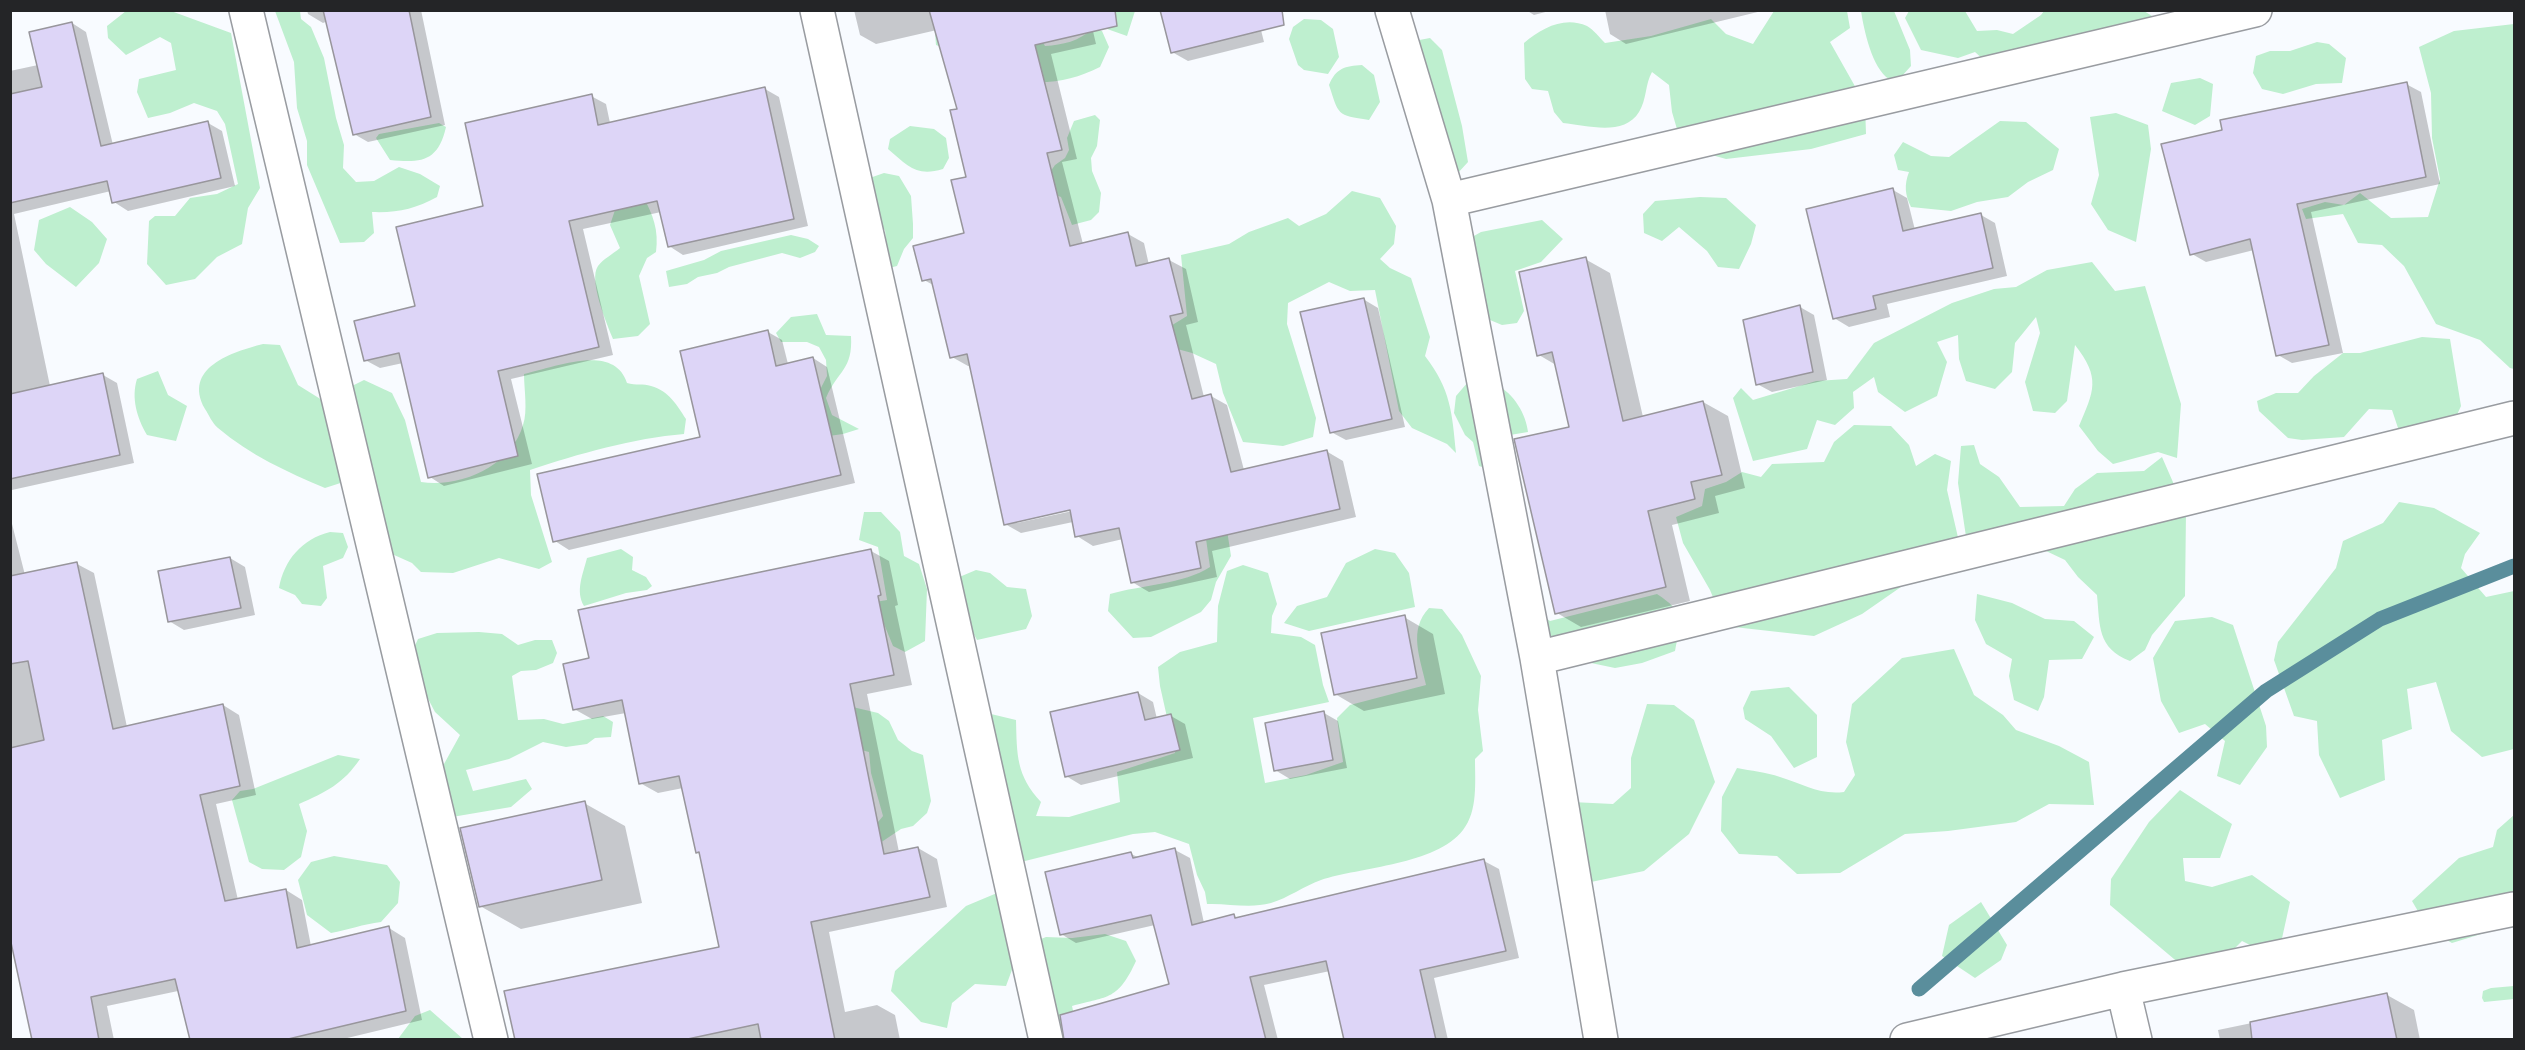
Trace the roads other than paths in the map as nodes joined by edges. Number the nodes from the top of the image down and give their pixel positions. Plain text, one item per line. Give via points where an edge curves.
1 (246, 10) edge
2 (817, 10) edge
3 (1392, 10) edge
4 (2256, 10) edge
5 (2202, 16) edge
6 (1449, 200) junction
7 (2514, 418) edge
8 (1537, 658) junction
9 (2514, 909) edge
10 (2124, 989) junction
11 (491, 1040) edge
12 (1046, 1040) edge
13 (1601, 1040) edge
14 (1907, 1040) edge
15 (2134, 1040) edge

1 - 11 street
2 - 12 street
3 - 6 street
4 - 5 street
5 - 6 street
6 - 8 street
7 - 8 street
8 - 13 street
9 - 10 street
10 - 14 street
10 - 15 street

